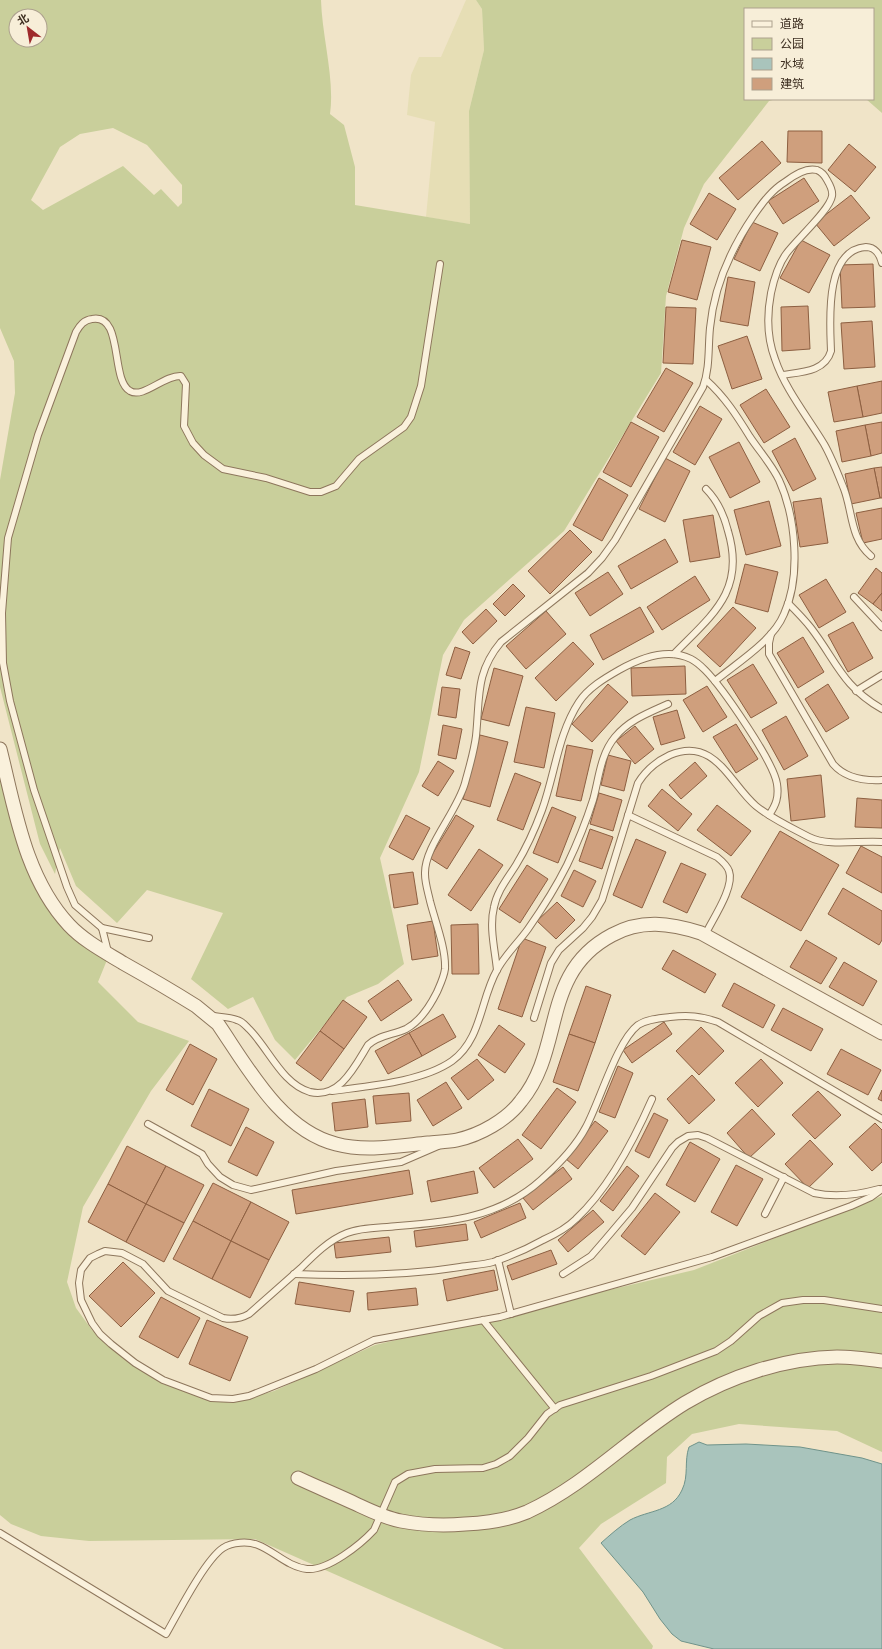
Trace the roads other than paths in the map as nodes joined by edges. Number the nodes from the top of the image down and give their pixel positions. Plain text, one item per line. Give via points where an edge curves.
1 (882, 263) edge
2 (440, 264) dead end
3 (782, 375) junction
4 (706, 380) junction
5 (706, 489) dead end
6 (871, 556) dead end
7 (854, 597) dead end
8 (788, 603) junction
9 (882, 627) edge
10 (771, 634) junction
11 (674, 654) junction
12 (882, 675) edge
13 (715, 681) junction
14 (856, 691) junction
15 (668, 704) dead end
16 (882, 709) edge
17 (0, 749) edge
18 (882, 780) edge
19 (628, 815) junction
20 (769, 815) junction
21 (882, 842) edge
22 (102, 928) junction
23 (705, 935) junction
24 (149, 938) dead end
25 (108, 954) junction
26 (497, 970) junction
27 (210, 1016) junction
28 (534, 1018) dead end
29 (882, 1032) edge
30 (321, 1093) junction
31 (652, 1099) dead end
32 (882, 1119) edge
33 (148, 1124) dead end
34 (451, 1141) junction
35 (784, 1177) junction
36 (882, 1189) edge
37 (765, 1214) dead end
38 (498, 1260) junction
39 (294, 1274) junction
40 (563, 1274) dead end
41 (882, 1309) edge
42 (511, 1314) junction
43 (483, 1320) junction
44 (882, 1361) edge
45 (555, 1409) junction
46 (298, 1478) dead end
47 (380, 1515) junction
48 (0, 1533) edge

1 - 3 lane via 876,250 869,247 857,249 844,258 835,274 832,293 829,357 824,364 814,369
2 - 22 lane via 421,386 408,423 359,459 336,486 321,492 310,492 266,478 223,470 204,455 186,432 186,384 181,376 172,377 144,391 130,392 121,378 113,339 107,324 96,318 90,319 80,325 76,332 38,435 8,538 2,614 3,663 10,701 34,790 67,886 75,905
3 - 4 lane via 775,360 769,331 771,295 785,255 826,209 833,195 825,176 817,170 803,171 771,193 746,227 726,262 712,314
3 - 6 lane via 832,460 845,492 858,540
4 - 8 lane via 720,393 779,480 789,512 794,547 794,573
4 - 30 lane via 619,533 602,558 570,589 501,642 485,665 480,683 476,738 464,786 426,863 426,887 444,954 443,977 422,1017 406,1029 372,1041 346,1079 336,1087
5 - 11 lane via 717,502 726,522 732,550 732,576 726,596 718,608
7 - 9 lane
8 - 10 lane via 784,615
8 - 14 lane via 811,629 844,678
10 - 13 lane
10 - 18 lane via 769,654 838,771 865,780
11 - 13 lane via 690,659 704,668
11 - 26 lane via 661,654 626,666 607,677 590,690 571,716 564,732 549,793 539,818 529,842 499,891 494,907 492,923
12 - 14 lane
13 - 20 lane via 771,767 777,784 778,798
14 - 16 lane
15 - 26 lane via 628,723 614,738 600,767 593,799 567,866 528,930
17 - 25 street via 26,849 36,876 69,925
19 - 20 lane via 638,783 643,776 658,762 682,751 704,754 712,758 722,766 748,799
19 - 23 lane via 718,856 724,862 730,872 729,883
19 - 28 lane via 602,900 592,917 559,950 551,963
20 - 21 lane via 811,838 824,841
22 - 24 lane
22 - 25 lane
23 - 29 street
23 - 34 street via 672,924 641,925 616,932 593,947 566,980 543,1059 521,1102 509,1114 481,1132
25 - 27 street
26 - 30 lane via 472,1039 465,1050 452,1061 408,1078
27 - 30 lane via 238,1020 259,1039 292,1083 302,1089
27 - 34 street via 270,1100 294,1122 320,1139 337,1145 376,1147
31 - 38 lane via 641,1124 612,1174 576,1219 548,1238
32 - 39 lane via 718,1022 701,1016 687,1015 650,1020 639,1025 626,1041 585,1128 561,1159 527,1191 480,1215 347,1233 333,1241
33 - 34 lane via 202,1154 220,1177 233,1185 251,1190 336,1170 401,1162
35 - 36 lane via 814,1193 827,1196 857,1195
35 - 37 lane
35 - 40 lane via 707,1138 698,1135 688,1136 672,1148 632,1208 591,1256
36 - 42 lane via 851,1206 712,1257
38 - 39 lane via 438,1271 351,1276
38 - 42 lane
39 - 43 lane via 249,1314 232,1320 168,1291 143,1264 122,1253 105,1251 90,1258 81,1270 79,1283 81,1300 92,1323 111,1344 163,1380 211,1398 233,1399 249,1396 316,1369 374,1340
41 - 45 lane via 824,1300 782,1303 759,1316 716,1351 650,1376 570,1401
42 - 43 lane
43 - 45 lane
44 - 47 street via 838,1357 812,1359 784,1364 730,1381 666,1415 586,1476 552,1498 526,1512 505,1519 436,1525 400,1521
45 - 47 lane via 510,1456 496,1464 483,1468 435,1469 404,1476 392,1486
46 - 47 street
47 - 48 lane via 374,1530 361,1544 334,1561 313,1569 296,1566 258,1545 232,1543 222,1548 208,1563 166,1634

